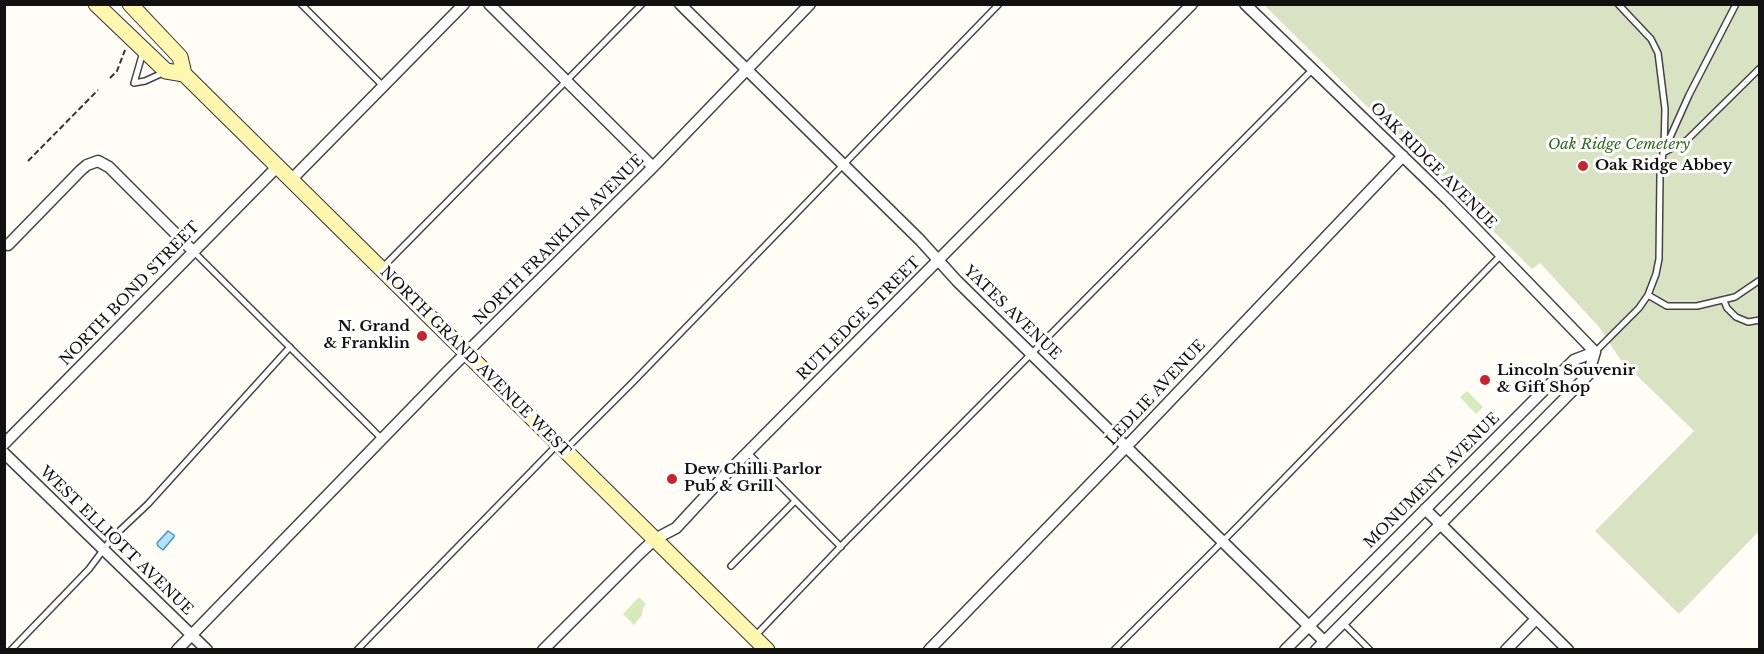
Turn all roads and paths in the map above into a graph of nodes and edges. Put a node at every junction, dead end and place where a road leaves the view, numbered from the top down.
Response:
1 (96, 4) edge
2 (130, 4) edge
3 (302, 4) edge
4 (464, 4) edge
5 (489, 4) edge
6 (642, 4) edge
7 (680, 4) edge
8 (810, 4) edge
9 (999, 4) edge
10 (1192, 4) edge
11 (1245, 4) edge
12 (1618, 4) edge
13 (1736, 4) edge
14 (125, 50) dead end
15 (144, 50) junction
16 (1760, 68) edge
17 (1312, 70) junction
18 (166, 71) junction
19 (746, 71) junction
20 (184, 74) junction
21 (110, 78) dead end
22 (566, 81) junction
23 (383, 86) junction
24 (98, 90) dead end
25 (1664, 153) junction
26 (1403, 156) junction
27 (28, 161) dead end
28 (844, 165) junction
29 (278, 166) junction
30 (653, 167) junction
31 (291, 180) junction
32 (6, 246) edge
33 (192, 251) junction
34 (1501, 255) junction
35 (938, 260) junction
36 (381, 269) junction
37 (1760, 280) edge
38 (1648, 295) junction
39 (1724, 301) junction
40 (1760, 320) edge
41 (290, 347) junction
42 (1595, 352) junction
43 (467, 354) junction
44 (1033, 354) junction
45 (383, 440) junction
46 (4, 444) edge
47 (561, 447) junction
48 (1126, 447) junction
49 (747, 452) junction
50 (4, 453) edge
51 (795, 501) junction
52 (1425, 509) junction
53 (1441, 524) junction
54 (655, 539) junction
55 (1222, 541) junction
56 (841, 547) junction
57 (103, 549) junction
58 (731, 566) dead end
59 (1536, 619) junction
60 (1343, 623) junction
61 (1308, 626) junction
62 (191, 634) junction
63 (754, 637) junction
64 (1320, 645) edge
65 (931, 649) edge
66 (10, 650) edge
67 (177, 650) edge
68 (207, 650) edge
69 (357, 650) edge
70 (543, 650) edge
71 (767, 650) edge
72 (1114, 650) edge
73 (1284, 650) edge
74 (1370, 650) edge
75 (1506, 650) edge
76 (1568, 650) edge

1 - 15 main road
2 - 20 main road, NORTH GRAND AVENUE WEST
3 - 23 lane
4 - 23 street
5 - 22 street
6 - 22 lane
7 - 19 street, YATES AVENUE
8 - 19 street, NORTH FRANKLIN AVENUE
9 - 28 lane
10 - 35 street, RUTLEDGE STREET
11 - 17 street, OAK RIDGE AVENUE
12 - 25 lane
13 - 25 lane
14 - 21 path
15 - 18 main road
15 - 18 lane
16 - 25 lane
17 - 26 street, OAK RIDGE AVENUE
17 - 44 lane
18 - 20 main road
19 - 28 street, YATES AVENUE
19 - 30 street, NORTH FRANKLIN AVENUE
20 - 29 main road, NORTH GRAND AVENUE WEST
22 - 30 street
22 - 36 lane
23 - 31 street
24 - 27 path
25 - 38 lane
26 - 34 street, OAK RIDGE AVENUE
26 - 48 street, LEDLIE AVENUE
28 - 35 street, YATES AVENUE
28 - 47 lane
29 - 31 main road, NORTH GRAND AVENUE WEST
29 - 33 street, NORTH BOND STREET
30 - 43 street, NORTH FRANKLIN AVENUE
31 - 36 main road, NORTH GRAND AVENUE WEST
32 - 33 street
33 - 41 lane
33 - 46 street, NORTH BOND STREET
34 - 42 street, OAK RIDGE AVENUE
34 - 55 lane
35 - 44 street, YATES AVENUE
35 - 49 street, RUTLEDGE STREET
36 - 43 main road, NORTH GRAND AVENUE WEST
37 - 39 lane
38 - 39 lane
38 - 42 lane
39 - 40 lane
41 - 45 lane
41 - 57 lane
42 - 52 street, MONUMENT AVENUE
42 - 53 street
43 - 45 street, NORTH FRANKLIN AVENUE
43 - 47 main road, NORTH GRAND AVENUE WEST
44 - 48 street, YATES AVENUE
44 - 56 lane
45 - 62 street, NORTH FRANKLIN AVENUE
47 - 54 main road, NORTH GRAND AVENUE WEST
47 - 69 lane
48 - 55 street, YATES AVENUE
48 - 65 street, LEDLIE AVENUE
49 - 51 lane
49 - 54 street, RUTLEDGE STREET
50 - 57 street, WEST ELLIOTT AVENUE
51 - 56 lane
51 - 58 lane
52 - 53 street
52 - 61 street, MONUMENT AVENUE
53 - 59 street
53 - 60 street
54 - 63 main road, NORTH GRAND AVENUE WEST
54 - 70 street, RUTLEDGE STREET
55 - 61 street, YATES AVENUE
55 - 72 lane
56 - 63 lane
57 - 62 street, WEST ELLIOTT AVENUE
57 - 66 lane
59 - 75 street
59 - 76 street
60 - 64 street
60 - 74 lane
61 - 64 street, YATES AVENUE
61 - 73 street, MONUMENT AVENUE
62 - 67 street, NORTH FRANKLIN AVENUE
62 - 68 street, WEST ELLIOTT AVENUE
63 - 71 main road, NORTH GRAND AVENUE WEST

